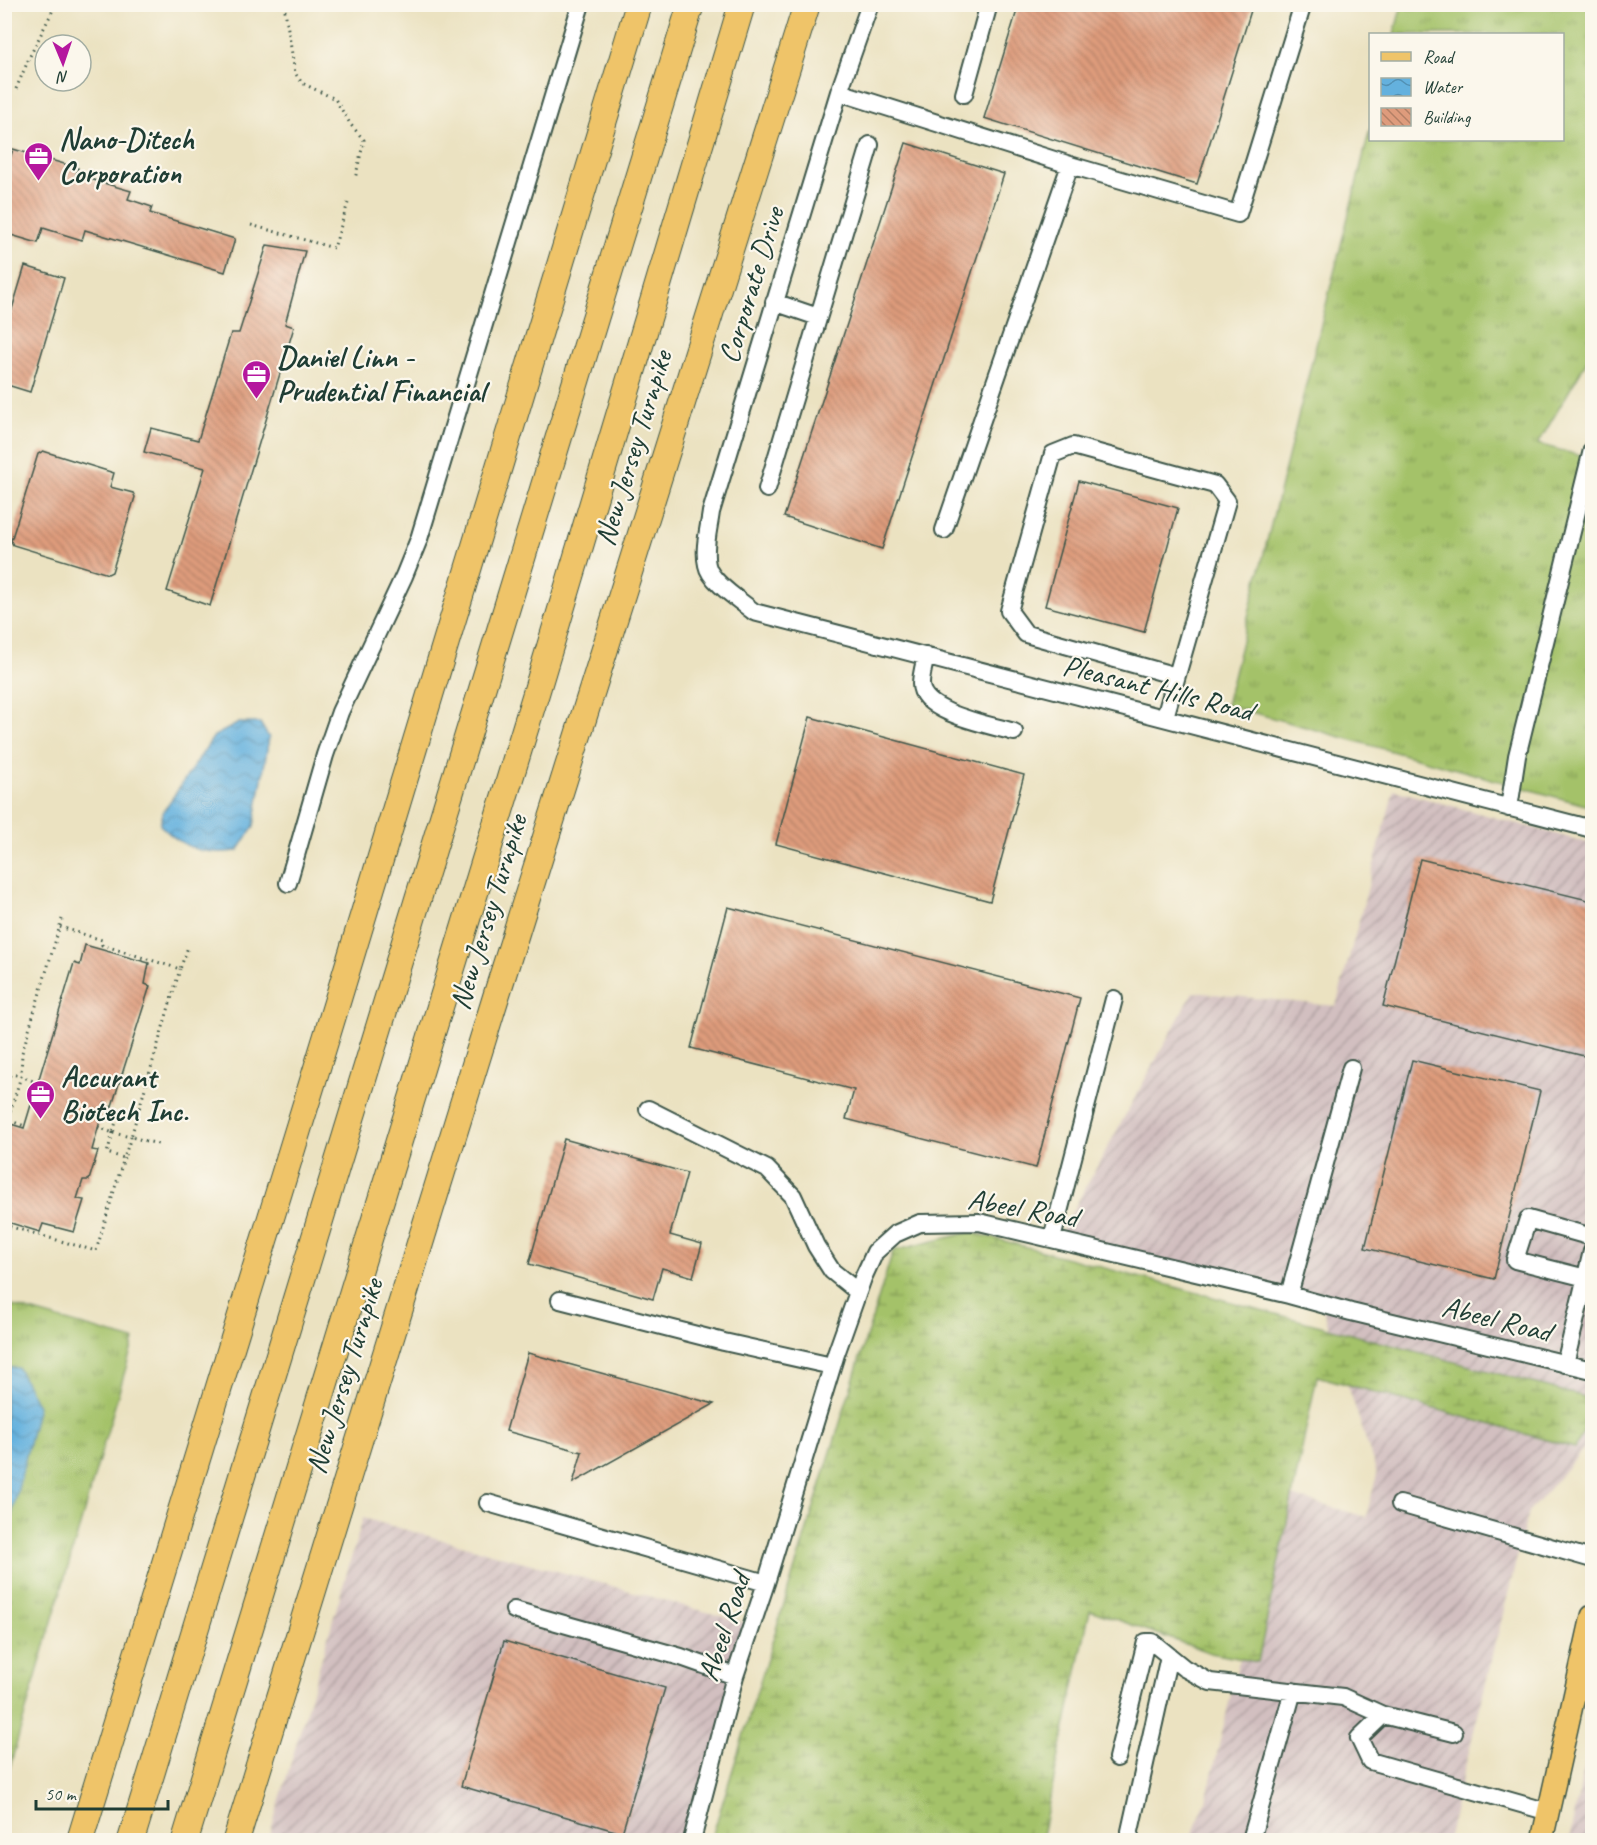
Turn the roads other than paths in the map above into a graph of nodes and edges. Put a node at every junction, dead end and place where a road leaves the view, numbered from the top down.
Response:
1 (581, 4) edge
2 (639, 4) edge
3 (691, 4) edge
4 (742, 4) edge
5 (807, 4) edge
6 (870, 4) edge
7 (989, 4) edge
8 (1303, 4) edge
9 (839, 92) junction
10 (964, 93) dead end
11 (870, 145) dead end
12 (1070, 165) junction
13 (774, 302) junction
14 (818, 317) junction
15 (1593, 450) edge
16 (767, 489) dead end
17 (944, 530) dead end
18 (717, 583) joint
19 (926, 656) junction
20 (1176, 676) junction
21 (1165, 717) junction
22 (1014, 732) dead end
23 (1509, 808) junction
24 (1593, 830) edge
25 (288, 883) dead end
26 (1114, 999) dead end
27 (1350, 1068) dead end
28 (648, 1109) dead end
29 (1593, 1237) edge
30 (1052, 1239) junction
31 (1593, 1251) edge
32 (1586, 1278) junction
33 (858, 1292) junction
34 (1289, 1295) junction
35 (560, 1300) dead end
36 (1565, 1364) junction
37 (832, 1366) junction
38 (1593, 1370) edge
39 (488, 1503) dead end
40 (1400, 1504) dead end
41 (1593, 1558) edge
42 (766, 1583) junction
43 (514, 1611) dead end
44 (1593, 1616) edge
45 (1169, 1656) junction
46 (1585, 1674) edge
47 (735, 1676) junction
48 (1293, 1691) junction
49 (1383, 1714) junction
50 (1454, 1733) dead end
51 (1117, 1758) dead end
52 (1549, 1812) junction
53 (80, 1840) edge
54 (131, 1840) edge
55 (185, 1840) edge
56 (236, 1840) edge
57 (692, 1840) edge
58 (1128, 1840) edge
59 (1251, 1840) edge
60 (1542, 1840) edge

1 - 25 street
2 - 53 highway
3 - 54 highway
4 - 55 highway, New Jersey Turnpike
5 - 56 highway, New Jersey Turnpike
6 - 9 street, Corporate Drive
7 - 10 street
8 - 12 street
9 - 12 street
9 - 13 street, Corporate Drive
11 - 14 street
12 - 17 street
13 - 14 street
13 - 18 street, Corporate Drive
14 - 16 street
15 - 23 street
18 - 19 street, Pleasant Hills Road
19 - 21 street, Pleasant Hills Road
19 - 22 street
20 - 20 street
20 - 21 street
21 - 23 street, Pleasant Hills Road
23 - 24 street, Pleasant Hills Road
26 - 30 street
27 - 34 street
28 - 33 street
29 - 32 street
30 - 33 street, Abeel Road
30 - 34 street, Abeel Road
31 - 32 street
32 - 36 street
33 - 37 street, Abeel Road
34 - 36 street, Abeel Road
35 - 37 street
36 - 38 street, Abeel Road
37 - 42 street, Abeel Road
39 - 42 street
40 - 41 street
42 - 47 street, Abeel Road
43 - 47 street
44 - 46 main road
45 - 48 street
45 - 51 street
45 - 58 street
46 - 52 main road
47 - 57 street, Abeel Road
48 - 49 street
48 - 59 street
49 - 50 street
49 - 52 street
52 - 60 main road

